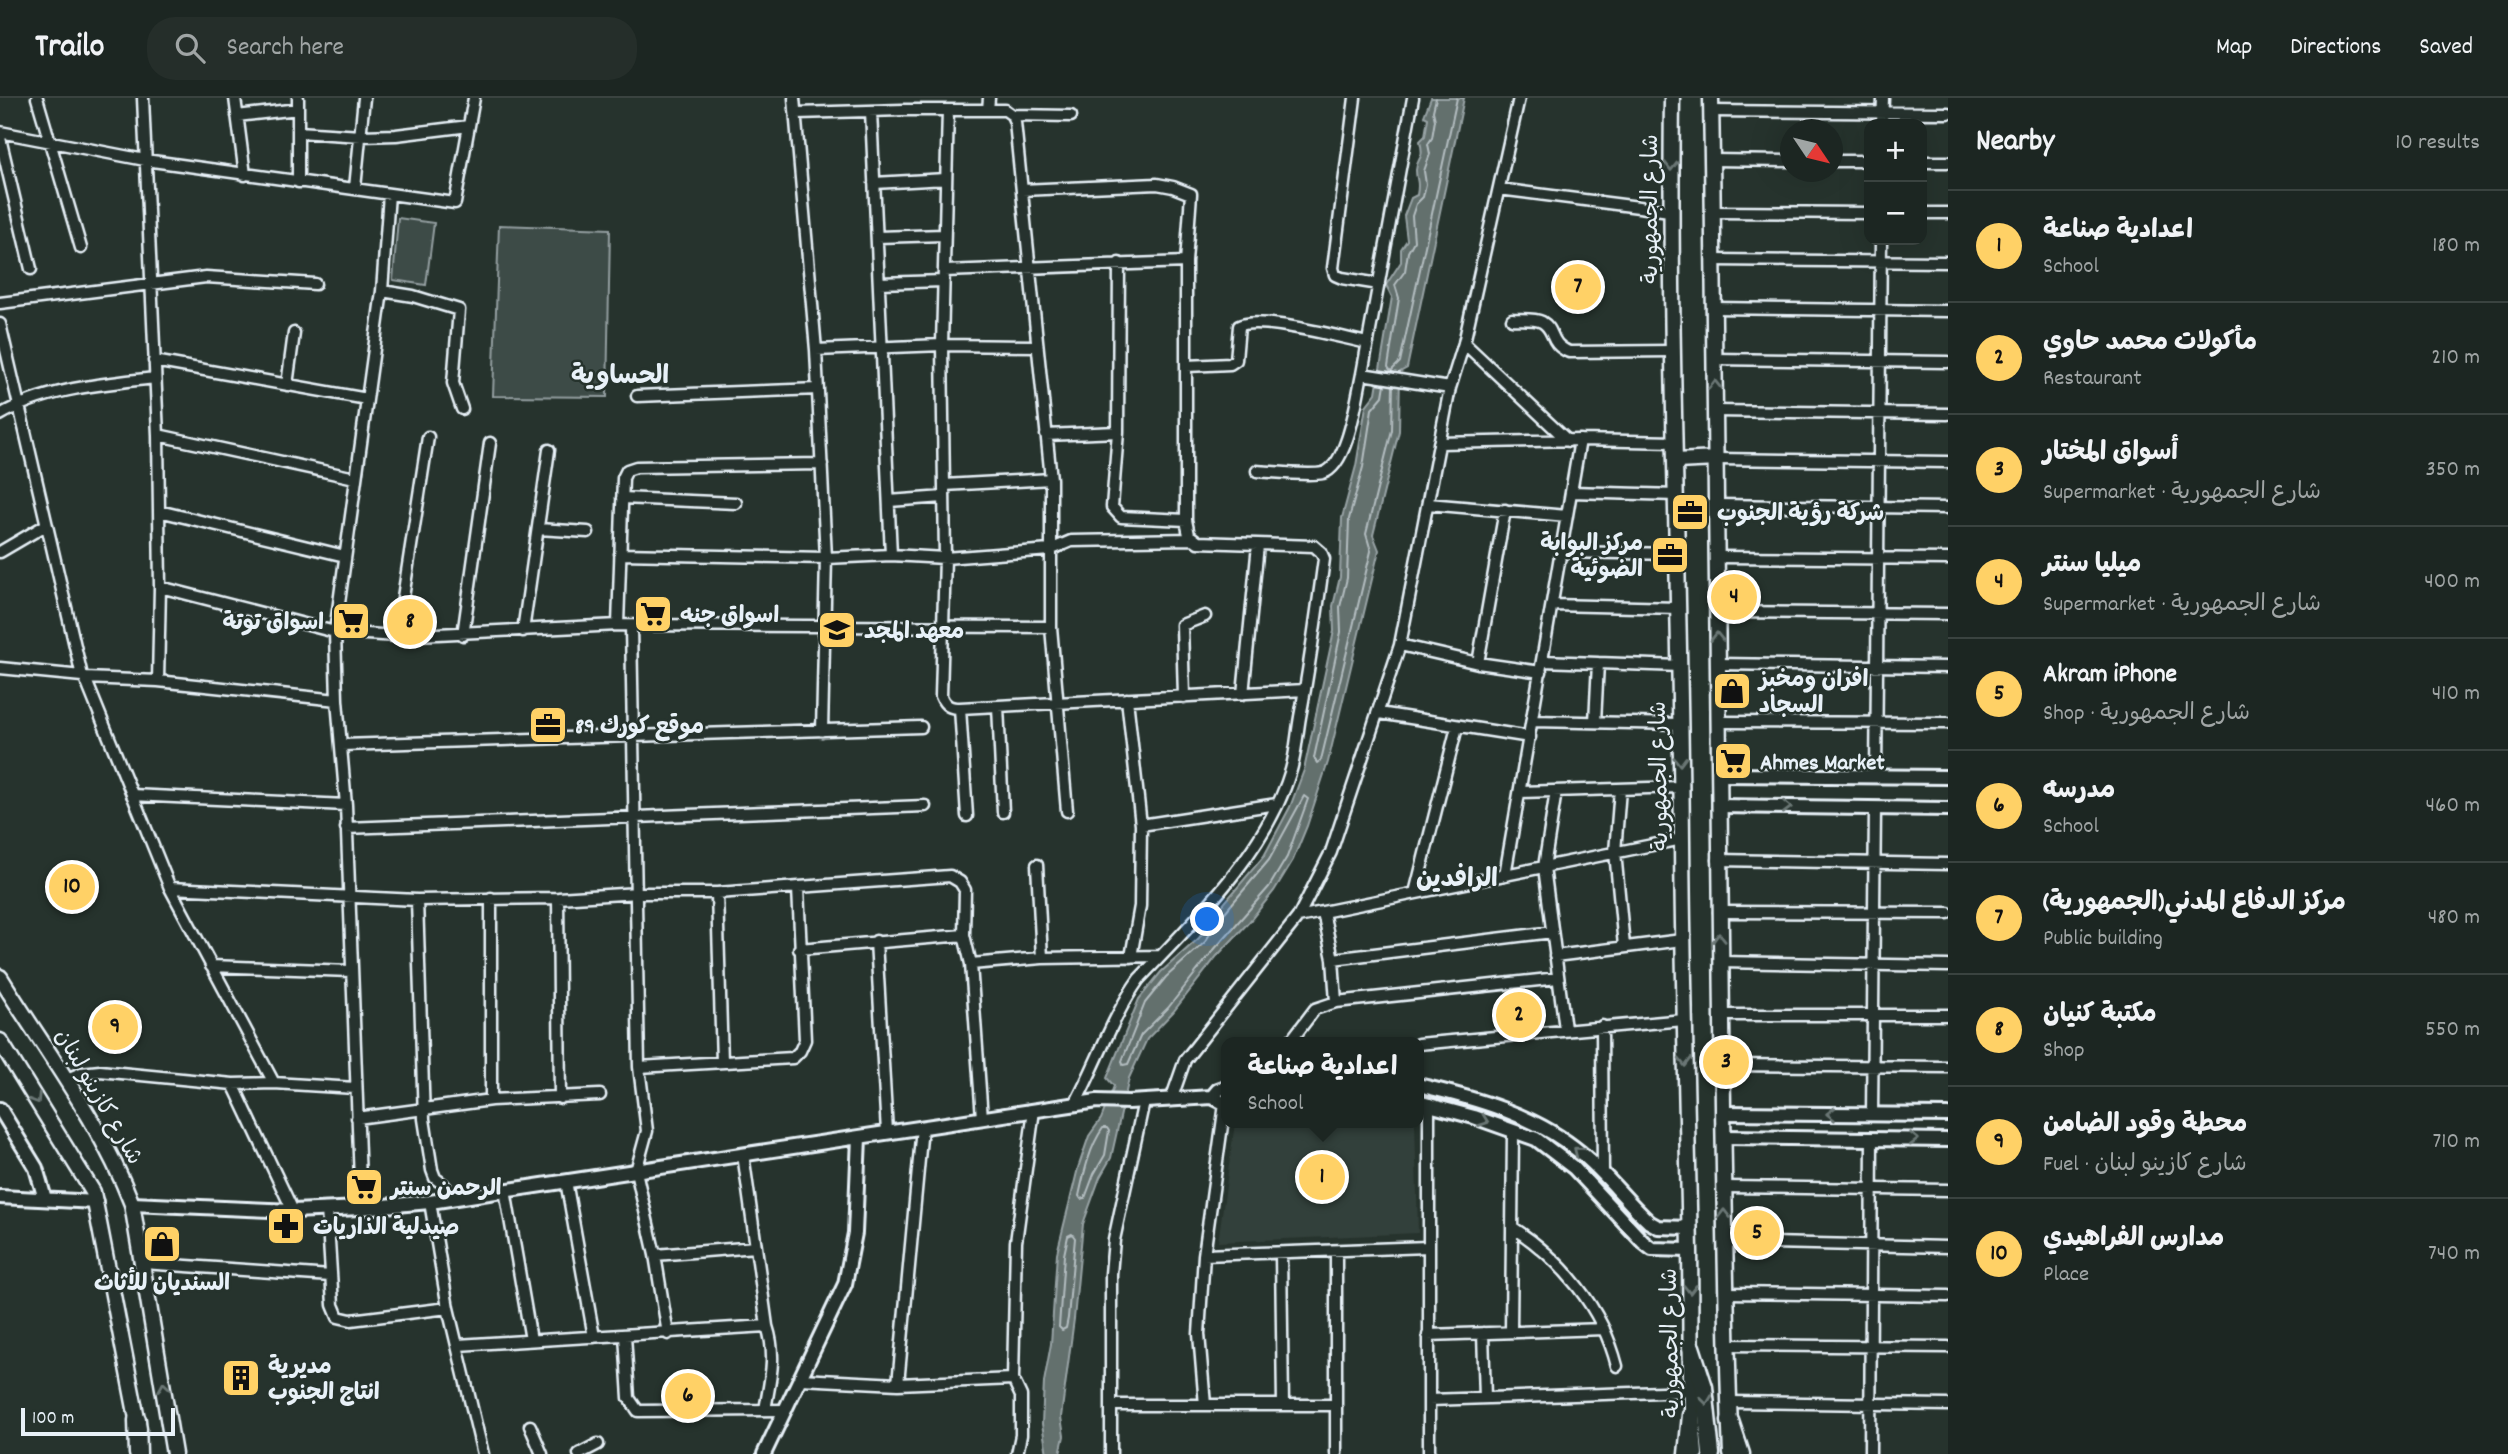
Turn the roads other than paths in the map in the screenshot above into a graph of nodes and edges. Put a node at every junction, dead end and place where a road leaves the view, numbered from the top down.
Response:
1 (37, 98) edge
2 (143, 98) edge
3 (235, 98) edge
4 (364, 98) edge
5 (474, 98) edge
6 (794, 98) edge
7 (989, 98) edge
8 (1355, 98) edge
9 (1413, 98) edge
10 (1519, 98) edge
11 (1672, 98) edge
12 (1883, 98) edge
13 (298, 104) edge
14 (1711, 104) edge
15 (871, 110) junction
16 (948, 110) junction
17 (988, 110) junction
18 (1883, 112) junction
19 (797, 113) junction
20 (1948, 113) edge
21 (1012, 115) junction
22 (237, 116) junction
23 (1071, 116) dead end
24 (1882, 119) edge
25 (469, 126) junction
26 (0, 132) edge
27 (298, 132) junction
28 (360, 136) junction
29 (0, 138) edge
30 (51, 141) junction
31 (145, 160) junction
32 (1711, 160) junction
33 (1780, 160) edge
34 (1843, 161) edge
35 (1864, 161) edge
36 (1927, 162) edge
37 (1948, 162) edge
38 (245, 175) junction
39 (946, 179) junction
40 (298, 182) junction
41 (874, 183) junction
42 (355, 188) junction
43 (1499, 189) junction
44 (1022, 190) junction
45 (389, 194) junction
46 (1671, 211) junction
47 (1712, 212) junction
48 (1864, 213) edge
49 (1927, 213) edge
50 (1948, 213) edge
51 (944, 235) junction
52 (877, 237) junction
53 (1881, 245) edge
54 (81, 248) dead end
55 (1713, 260) junction
56 (1119, 262) junction
57 (1186, 262) junction
58 (1881, 262) junction
59 (1948, 262) edge
60 (1029, 267) junction
61 (31, 269) dead end
62 (944, 276) junction
63 (315, 284) dead end
64 (879, 284) junction
65 (1378, 284) junction
66 (149, 285) junction
67 (382, 291) junction
68 (0, 303) edge
69 (1713, 308) junction
70 (1881, 310) junction
71 (1948, 312) edge
72 (1512, 319) dead end
73 (0, 324) edge
74 (294, 333) dead end
75 (1368, 343) junction
76 (1464, 344) junction
77 (942, 345) junction
78 (883, 346) junction
79 (1037, 346) junction
80 (816, 350) junction
81 (1672, 351) junction
82 (1714, 359) junction
83 (154, 361) junction
84 (1880, 361) junction
85 (1948, 362) edge
86 (1187, 366) junction
87 (1362, 374) junction
88 (155, 378) junction
89 (287, 385) junction
90 (1450, 388) junction
91 (818, 389) junction
92 (638, 396) dead end
93 (367, 399) junction
94 (18, 404) junction
95 (462, 409) dead end
96 (1715, 411) junction
97 (1879, 414) junction
98 (1948, 414) edge
99 (0, 415) edge
100 (1118, 432) junction
101 (158, 435) junction
102 (1046, 435) junction
103 (428, 438) dead end
104 (1580, 440) junction
105 (1568, 441) junction
106 (1676, 442) junction
107 (489, 443) dead end
108 (1438, 443) junction
109 (549, 450) dead end
110 (1717, 459) junction
111 (1676, 461) junction
112 (1879, 461) junction
113 (1948, 462) edge
114 (821, 464) junction
115 (1256, 471) dead end
116 (355, 478) junction
117 (1051, 479) junction
118 (944, 485) junction
119 (1571, 492) junction
120 (1677, 495) junction
121 (944, 497) junction
122 (622, 498) junction
123 (889, 501) junction
124 (736, 503) dead end
125 (1428, 504) junction
126 (1717, 505) junction
127 (1878, 507) junction
128 (1948, 508) edge
129 (1505, 510) junction
130 (159, 511) junction
131 (1567, 516) junction
132 (1186, 520) junction
133 (46, 525) junction
134 (538, 529) junction
135 (588, 532) dead end
136 (1193, 539) junction
137 (1258, 545) junction
138 (1050, 550) junction
139 (0, 552) edge
140 (1561, 552) junction
141 (620, 554) junction
142 (1678, 554) junction
143 (891, 555) junction
144 (345, 556) junction
145 (1716, 557) junction
146 (826, 558) junction
147 (945, 558) junction
148 (1878, 559) junction
149 (1948, 559) edge
150 (160, 587) junction
151 (1552, 605) junction
152 (1679, 608) junction
153 (1717, 612) junction
154 (1877, 614) junction
155 (1948, 614) edge
156 (1205, 616) dead end
157 (618, 625) junction
158 (823, 625) junction
159 (631, 626) junction
160 (944, 627) junction
161 (1051, 627) junction
162 (523, 631) junction
163 (335, 632) junction
164 (463, 635) junction
165 (397, 636) junction
166 (1400, 645) junction
167 (1478, 663) junction
168 (1598, 663) junction
169 (1718, 664) junction
170 (1542, 666) junction
171 (1680, 666) junction
172 (1877, 666) junction
173 (1948, 667) edge
174 (0, 668) edge
175 (83, 677) junction
176 (158, 681) junction
177 (1305, 690) junction
178 (1243, 694) junction
179 (1184, 697) junction
180 (1127, 699) junction
181 (337, 700) junction
182 (1057, 702) junction
183 (998, 706) junction
184 (960, 708) junction
185 (1378, 713) junction
186 (1533, 721) junction
187 (1595, 722) junction
188 (1718, 722) junction
189 (1876, 723) junction
190 (1948, 723) edge
191 (1680, 724) junction
192 (921, 727) dead end
193 (1457, 727) junction
194 (822, 731) junction
195 (635, 737) junction
196 (1530, 737) junction
197 (342, 745) junction
198 (1719, 775) junction
199 (1876, 777) junction
200 (1948, 777) edge
201 (1681, 787) junction
202 (1620, 789) junction
203 (1556, 791) junction
204 (1521, 792) junction
205 (132, 795) junction
206 (1277, 804) junction
207 (346, 805) junction
208 (925, 806) dead end
209 (1719, 806) junction
210 (1875, 808) junction
211 (1948, 809) edge
212 (1067, 811) dead end
213 (1003, 812) dead end
214 (967, 816) dead end
215 (636, 817) junction
216 (1141, 825) junction
217 (346, 828) junction
218 (1682, 839) junction
219 (1615, 852) junction
220 (1718, 860) junction
221 (1875, 863) junction
222 (1948, 864) edge
223 (1037, 865) dead end
224 (1544, 867) junction
225 (1506, 875) junction
226 (170, 888) junction
227 (798, 888) junction
228 (638, 893) junction
229 (717, 893) junction
230 (1415, 893) junction
231 (348, 898) junction
232 (491, 898) junction
233 (558, 898) junction
234 (417, 900) junction
235 (1323, 912) junction
236 (1719, 912) junction
237 (1874, 912) junction
238 (1948, 913) edge
239 (1298, 917) junction
240 (1552, 932) junction
241 (964, 935) junction
242 (1682, 940) junction
243 (876, 941) junction
244 (1624, 946) junction
245 (799, 949) junction
246 (1161, 956) junction
247 (1555, 956) junction
248 (1131, 957) junction
249 (1042, 958) junction
250 (1333, 958) junction
251 (1720, 962) junction
252 (971, 964) junction
253 (1874, 965) junction
254 (211, 966) junction
255 (1948, 967) edge
256 (351, 971) junction
257 (0, 977) edge
258 (1558, 978) junction
259 (1336, 1002) junction
260 (1873, 1014) junction
261 (1721, 1015) junction
262 (1948, 1015) edge
263 (1684, 1020) junction
264 (1602, 1026) junction
265 (1565, 1029) junction
266 (1294, 1037) edge
267 (0, 1041) edge
268 (1424, 1043) edge
269 (722, 1062) junction
270 (1722, 1065) junction
271 (1873, 1066) junction
272 (639, 1067) junction
273 (1948, 1067) edge
274 (67, 1079) junction
275 (274, 1083) junction
276 (233, 1084) junction
277 (1424, 1086) edge
278 (355, 1088) junction
279 (600, 1095) dead end
280 (560, 1098) junction
281 (1219, 1098) edge
282 (491, 1100) junction
283 (1171, 1100) junction
284 (1144, 1101) junction
285 (1424, 1103) edge
286 (1075, 1104) junction
287 (0, 1109) edge
288 (424, 1109) junction
289 (1034, 1110) junction
290 (1723, 1113) junction
291 (1872, 1115) junction
292 (1948, 1115) edge
293 (357, 1118) junction
294 (982, 1118) junction
295 (922, 1127) junction
296 (1222, 1128) edge
297 (1424, 1128) edge
298 (887, 1132) junction
299 (1513, 1132) junction
300 (859, 1137) junction
301 (1723, 1137) junction
302 (1872, 1139) junction
303 (1948, 1140) edge
304 (743, 1154) junction
305 (636, 1171) junction
306 (1603, 1174) junction
307 (566, 1181) junction
308 (1724, 1187) junction
309 (1871, 1189) junction
310 (505, 1190) junction
311 (1948, 1190) edge
312 (0, 1197) edge
313 (454, 1198) junction
314 (45, 1199) junction
315 (1629, 1200) junction
316 (96, 1202) junction
317 (430, 1202) junction
318 (132, 1204) junction
319 (360, 1208) junction
320 (327, 1209) junction
321 (293, 1211) junction
322 (1616, 1214) junction
323 (1512, 1227) junction
324 (1689, 1228) junction
325 (1724, 1242) junction
326 (1871, 1245) junction
327 (756, 1247) junction
328 (1428, 1247) junction
329 (1948, 1247) edge
330 (1690, 1250) junction
331 (1336, 1251) junction
332 (1281, 1253) junction
333 (655, 1255) junction
334 (1204, 1255) junction
335 (144, 1263) junction
336 (331, 1276) junction
337 (1726, 1293) junction
338 (1870, 1295) junction
339 (1948, 1296) edge
340 (448, 1308) junction
341 (767, 1326) junction
342 (1604, 1329) junction
343 (1511, 1332) junction
344 (1483, 1333) junction
345 (668, 1334) junction
346 (625, 1335) junction
347 (1428, 1335) junction
348 (594, 1337) junction
349 (531, 1340) junction
350 (458, 1345) junction
351 (1727, 1345) junction
352 (1870, 1346) junction
353 (1690, 1347) junction
354 (1948, 1347) edge
355 (1617, 1366) dead end
356 (801, 1379) junction
357 (1013, 1379) junction
358 (898, 1384) junction
359 (1690, 1391) junction
360 (1485, 1398) junction
361 (1429, 1400) junction
362 (1729, 1402) junction
363 (1869, 1404) junction
364 (1111, 1405) junction
365 (1205, 1405) junction
366 (1283, 1405) junction
367 (1336, 1405) junction
368 (1948, 1405) edge
369 (765, 1410) junction
370 (786, 1410) junction
371 (1691, 1415) junction
372 (137, 1420) junction
373 (1730, 1421) junction
374 (530, 1426) dead end
375 (597, 1444) dead end
376 (138, 1454) edge
377 (145, 1454) edge
378 (174, 1454) edge
379 (483, 1454) edge
380 (542, 1454) edge
381 (579, 1454) edge
382 (764, 1454) edge
383 (1017, 1454) edge
384 (1111, 1454) edge
385 (1336, 1454) edge
386 (1429, 1454) edge
387 (1687, 1454) edge
388 (1695, 1454) edge
389 (1711, 1454) edge
390 (1731, 1454) edge
391 (1741, 1454) edge
392 (1870, 1454) edge

1 - 30 street
2 - 31 street
3 - 22 street
4 - 28 street
5 - 25 street
6 - 19 street
7 - 17 street
8 - 65 street
9 - 65 street
10 - 43 street
11 -> 46 main road, شارع الجمهورية
12 - 18 street
13 - 22 street
13 - 27 street
14 - 18 street
14 - 32 main road
15 - 16 street
15 - 19 street
15 - 41 street
16 - 17 street
16 - 39 street
17 - 21 street
18 - 20 street
18 - 24 street
19 - 80 street
21 - 23 street
21 - 44 street
22 - 38 street
25 - 28 street
25 - 45 street
26 - 30 street
27 - 28 street
27 - 40 street
28 - 42 street
29 - 61 street
30 - 31 street
30 - 54 street
31 - 38 street
31 - 66 street
32 - 33 street
32 - 47 main road
34 - 35 street
36 - 37 street
38 - 40 street
39 - 41 street
39 - 51 street
40 - 42 street
41 - 52 street
42 - 45 street
43 - 46 street
43 - 76 street
44 - 57 street
44 - 60 street
45 - 67 street
46 - 81 main road, شارع الجمهورية
47 - 48 street
47 - 55 main road
49 - 50 street
51 - 52 street
51 - 62 street
52 - 64 street
53 - 58 street
55 - 58 street
55 - 69 main road
56 - 57 street
56 - 60 street
56 - 100 street
57 - 86 street
58 - 59 street
58 - 70 street
60 - 62 street
60 - 79 street
62 - 64 street
62 - 77 street
63 - 66 street
64 - 78 street
65 - 75 street
66 - 68 street
66 - 83 street
67 - 93 street
67 - 95 street
69 - 70 street
69 - 82 main road
70 - 71 street
70 - 84 street
72 - 81 street
73 - 94 street
74 - 89 street
75 - 86 street
75 - 87 street
76 - 90 street
76 - 105 street
77 - 78 street
77 - 79 street
77 - 118 street
78 - 80 street
78 - 123 street
79 - 102 street
80 - 91 street
81 - 106 main road, شارع الجمهورية
82 - 84 street
96 -> 82 main road
83 - 88 street
83 - 89 street
84 - 85 street
84 - 97 street
86 - 132 street
87 - 90 street
87 - 115 street
88 - 94 street
88 - 101 street
89 - 93 street
90 - 108 street
91 - 92 street
91 - 114 street
93 - 116 street
94 - 99 street
94 - 133 street
96 - 97 street
96 - 110 main road
97 - 98 street
97 - 112 street
100 - 102 street
100 - 132 street
101 - 116 street
101 - 130 street
102 - 117 street
103 - 165 street
104 - 105 street
104 - 106 street
104 - 119 street
105 - 108 street
106 - 111 main road, شارع الجمهورية
107 - 164 street
108 - 125 street
109 - 134 street
110 - 111 main road
110 - 112 street
110 - 126 main road
111 - 120 main road, شارع الجمهورية
112 - 113 street
112 - 127 street
114 - 122 street
114 - 146 street
116 - 144 street
117 - 118 street
117 - 138 street
118 - 121 street
119 - 120 street
119 - 131 street
120 - 142 main road, شارع الجمهورية
121 - 123 street
121 - 147 street
122 - 124 street
122 - 141 street
123 - 143 street
125 - 129 street
125 - 166 street
126 - 127 street
126 - 145 main road
127 - 128 street
127 - 148 street
129 - 131 street
129 - 167 street
130 - 144 street
130 - 150 street
131 - 140 street
132 - 136 street
133 - 139 street
133 - 175 street
134 - 135 street
134 - 162 street
136 - 137 street
136 - 138 street
137 - 177 street
137 - 178 street
138 - 147 street
138 - 161 street
140 - 142 street
140 - 151 street
141 - 146 street
141 - 157 street
142 - 152 main road, شارع الجمهورية
143 - 146 street
143 - 147 street
144 - 163 street
145 - 148 street
145 - 153 main road
146 - 158 street
147 - 160 street
148 - 149 street
148 - 154 street
150 - 163 street
150 - 176 street
151 - 152 street
151 - 170 street
152 - 171 main road, شارع الجمهورية
153 - 154 street
169 -> 153 main road
154 - 155 street
154 - 172 street
156 - 179 street
157 - 159 street
157 - 162 street
158 - 159 street
158 - 160 street
158 - 194 street
159 - 195 street
160 - 161 street
160 - 184 street
161 - 182 street
162 - 164 street
163 - 165 street
163 - 181 street
164 - 165 street
166 - 167 street
166 - 185 street
167 - 170 street
168 - 170 street
168 - 171 street
168 - 187 street
169 - 172 street
169 - 188 main road
170 - 186 street
171 - 191 main road, شارع الجمهورية
172 - 173 street
172 - 189 street
174 - 175 street
175 - 176 street
175 - 205 street
176 - 181 street
177 - 178 street
177 - 206 street
178 - 179 street
179 - 180 street
180 - 182 street
180 - 216 street
181 - 197 street
182 - 183 street
182 - 212 street
183 - 184 street
183 - 213 street
184 - 214 street
185 - 193 street
185 - 239 street
186 - 187 street
186 - 196 street
187 - 191 street
188 - 189 street
188 - 198 main road
189 - 190 street
189 - 199 street
191 -> 201 main road, شارع الجمهورية
192 - 194 street
193 - 196 street
193 - 230 street
194 - 195 street
195 - 197 street
195 - 215 street
196 - 204 street
197 - 207 street
198 - 199 street
198 - 209 main road
199 - 200 street
201 - 202 street
201 - 218 main road, شارع الجمهورية
202 - 203 street
202 - 219 street
203 - 204 street
203 - 224 street
204 - 225 street
205 - 207 street
205 - 226 street
206 - 216 street
206 - 246 street
207 - 217 street
208 - 215 street
209 -> 210 street
209 - 220 main road
210 - 211 street
210 - 221 street
215 - 217 street
215 - 228 street
216 - 248 street
217 - 231 street
218 - 219 street
218 - 242 main road, شارع الجمهورية
219 - 224 street
219 - 244 street
220 - 221 street
220 - 236 main road
221 - 222 street
221 - 237 street
223 - 249 street
224 - 225 street
224 - 240 street
225 - 230 street
226 - 231 street
226 - 254 street
227 - 229 street
227 - 241 street
227 - 245 street
228 - 229 street
228 - 233 street
228 - 272 street
229 - 269 street
230 - 235 street
231 - 234 street
231 - 256 street
232 - 233 street
232 - 234 street
232 - 282 street
233 - 280 street
234 - 288 street
235 - 239 street
235 - 250 street
236 - 237 street
251 -> 236 main road
237 - 238 street
237 - 253 street
239 - 283 street
240 - 247 street
240 - 250 street
241 - 243 street
241 - 252 street
242 - 244 street
242 - 263 main road, شارع الجمهورية
243 - 245 street
243 - 298 street
244 - 247 street
245 - 269 street
246 - 248 street
246 - 286 street
247 - 258 street
248 - 249 street
249 - 252 street
250 - 259 street
251 - 253 street
251 - 261 main road
252 - 294 street
253 - 255 street
253 - 260 street
254 - 256 street
254 - 275 street
256 - 278 street
257 - 274 main road, شارع كازينو لبنان
258 - 259 street
258 - 265 street
259 - 266 street
260 - 261 street
260 - 262 street
260 - 271 street
261 - 270 main road
263 - 264 street
263 -> 324 main road, شارع الجمهورية
264 - 265 street
264 - 306 street
265 - 268 street
267 -> 316 main road
269 - 272 street
270 - 271 street
270 - 290 main road
271 - 273 street
271 - 291 street
272 - 305 street
274 - 276 street
274 - 318 main road, شارع كازينو لبنان
275 - 276 street
275 - 278 street
276 - 321 street
306 -> 277 street
278 - 293 street
279 - 280 street
280 - 282 street
281 - 283 street
282 - 288 street
283 - 284 street
284 - 286 street
284 - 364 street
285 -> 299 street
286 - 289 street
287 - 314 street
288 - 293 street
288 - 313 street
289 - 294 street
289 - 357 street
291 -> 290 street
290 - 301 main road
291 - 292 street
293 - 319 street
294 - 295 street
295 - 298 street
295 - 358 street
296 - 334 street
297 - 328 street
298 - 300 street
299 - 322 street
299 - 323 street
300 - 304 street
300 - 356 street
301 - 302 street
301 - 308 main road
302 -> 303 street
302 - 309 street
304 - 305 street
304 - 327 street
305 - 307 street
305 - 333 street
306 - 315 street
307 - 310 street
307 - 348 street
308 - 309 street
325 -> 308 main road
309 - 311 street
309 - 326 street
310 - 313 street
310 - 349 street
312 - 314 street
313 - 317 street
314 - 316 street
315 - 322 street
315 - 324 street
316 - 372 main road
317 - 319 street
317 - 340 street
318 - 321 street
318 - 335 main road, شارع كازينو لبنان
319 - 320 street
320 - 321 street
320 - 336 street
322 - 330 street
323 - 342 street
323 - 343 street
324 - 330 main road, شارع الجمهورية
325 - 326 street
325 - 337 main road
326 - 329 street
326 - 338 street
327 - 333 street
327 - 341 street
328 - 331 street
328 - 347 street
330 -> 353 main road, شارع الجمهورية
331 - 332 street
331 - 367 street
332 - 334 street
332 - 366 street
333 - 345 street
334 - 365 street
335 - 336 street
378 -> 335 main road, شارع كازينو لبنان
336 - 340 street
337 - 338 street
337 - 351 main road
338 - 339 street
338 - 352 street
340 - 350 street
341 - 345 street
341 - 369 street
342 - 343 street
342 - 355 street
343 - 344 street
344 - 347 street
344 - 360 street
345 - 346 street
346 - 348 street
346 - 369 street
347 - 361 street
348 - 349 street
349 - 350 street
350 - 379 street
351 - 352 street
351 - 362 main road
352 - 354 street
352 - 363 street
353 - 359 main road, شارع الجمهورية
353 -> 389 main road
356 - 358 street
356 - 370 street
357 - 358 street
357 - 383 street
359 - 360 street
359 - 371 main road, شارع الجمهورية
360 - 361 street
361 - 386 street
362 - 363 street
362 - 373 main road
363 - 368 street
363 - 392 street
364 - 365 street
364 - 384 street
365 - 366 street
366 - 367 street
367 - 385 street
369 - 370 street
370 - 382 street
371 - 387 main road
371 - 388 main road, شارع الجمهورية
372 - 376 main road
372 - 377 main road
373 - 390 main road
373 - 391 main road
374 - 380 street
375 - 381 street

